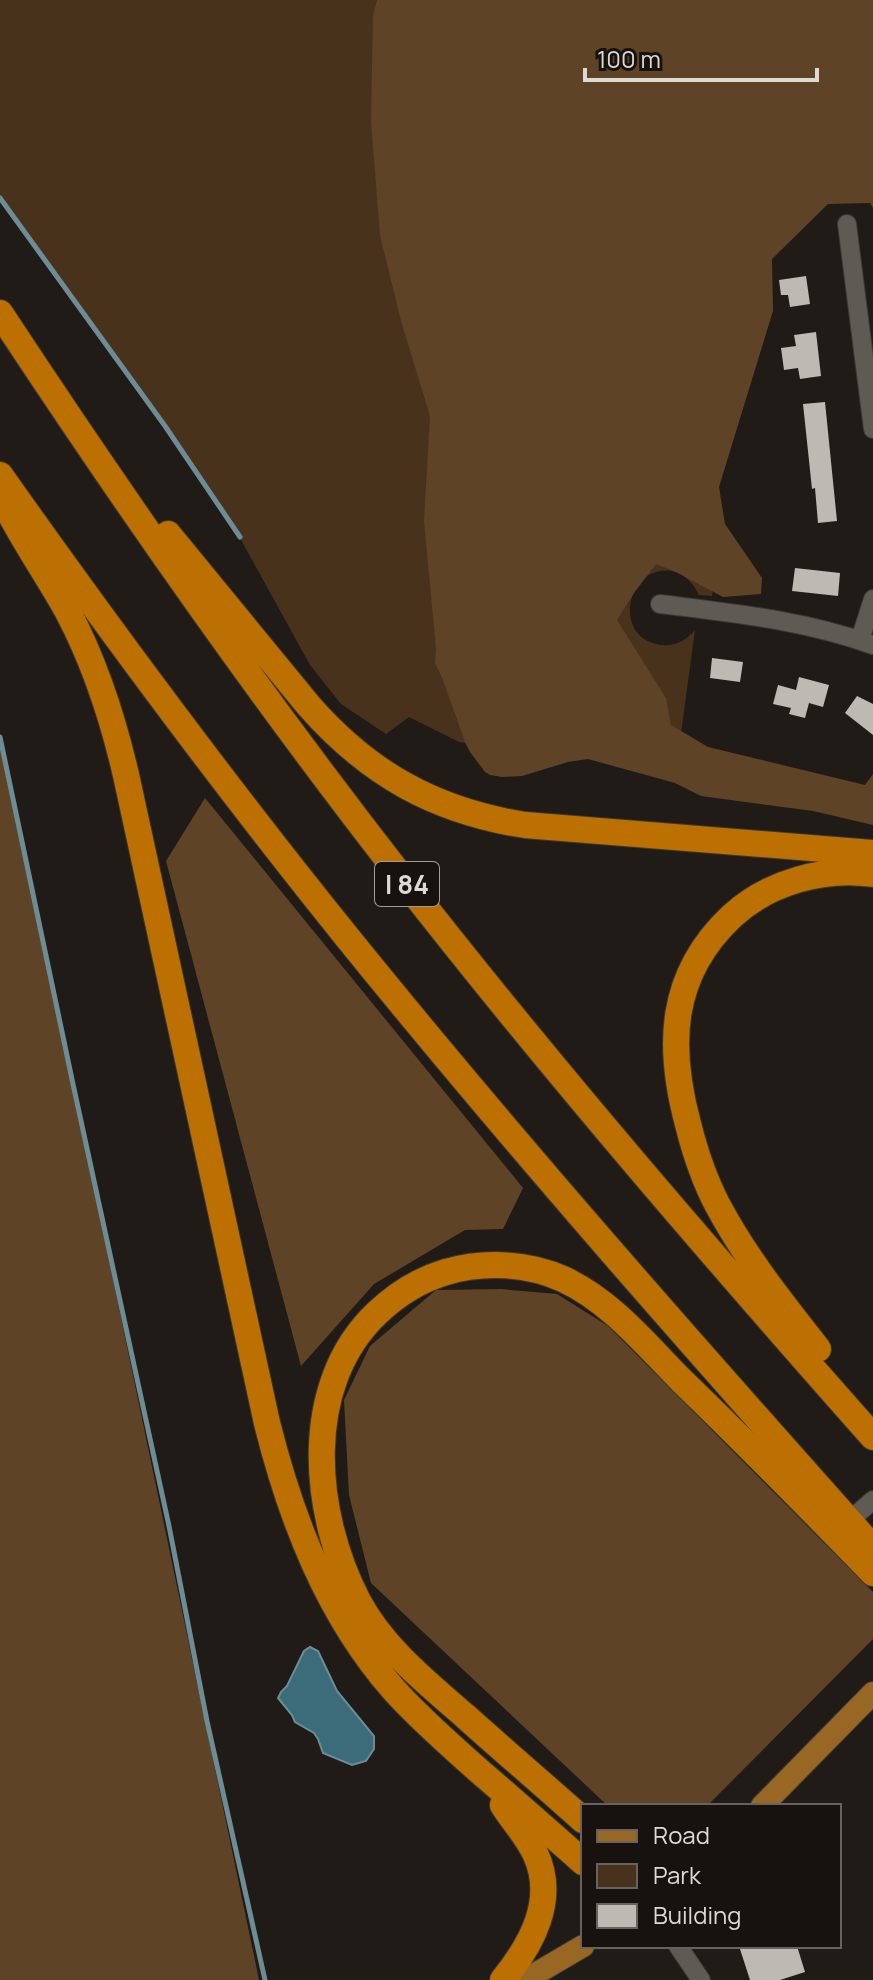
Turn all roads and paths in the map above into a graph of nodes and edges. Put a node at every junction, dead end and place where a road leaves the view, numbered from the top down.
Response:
1 (847, 224) dead end
2 (0, 313) edge
3 (873, 429) edge
4 (97, 459) junction
5 (0, 475) edge
6 (0, 494) edge
7 (873, 599) edge
8 (660, 604) dead end
9 (866, 642) edge
10 (873, 853) edge
11 (873, 874) edge
12 (866, 1429) edge
13 (873, 1500) edge
14 (849, 1521) junction
15 (873, 1548) edge
16 (873, 1573) edge
17 (873, 1693) edge
18 (490, 1781) junction
19 (764, 1804) edge
20 (581, 1818) edge
21 (581, 1860) edge
22 (581, 1947) edge
23 (679, 1948) edge
24 (503, 1980) edge
25 (525, 1980) edge
26 (701, 1980) edge

1 - 3 street
2 - 4 highway, I 84
4 - 10 highway
4 - 12 highway, I 84
5 - 14 highway, I 84
6 - 18 highway
7 - 9 street
8 - 9 street
11 - 12 highway
13 - 14 street
14 - 15 highway, I 84
16 - 20 highway
17 - 19 main road
18 - 21 highway
18 - 24 highway
22 - 25 main road
23 - 26 street

